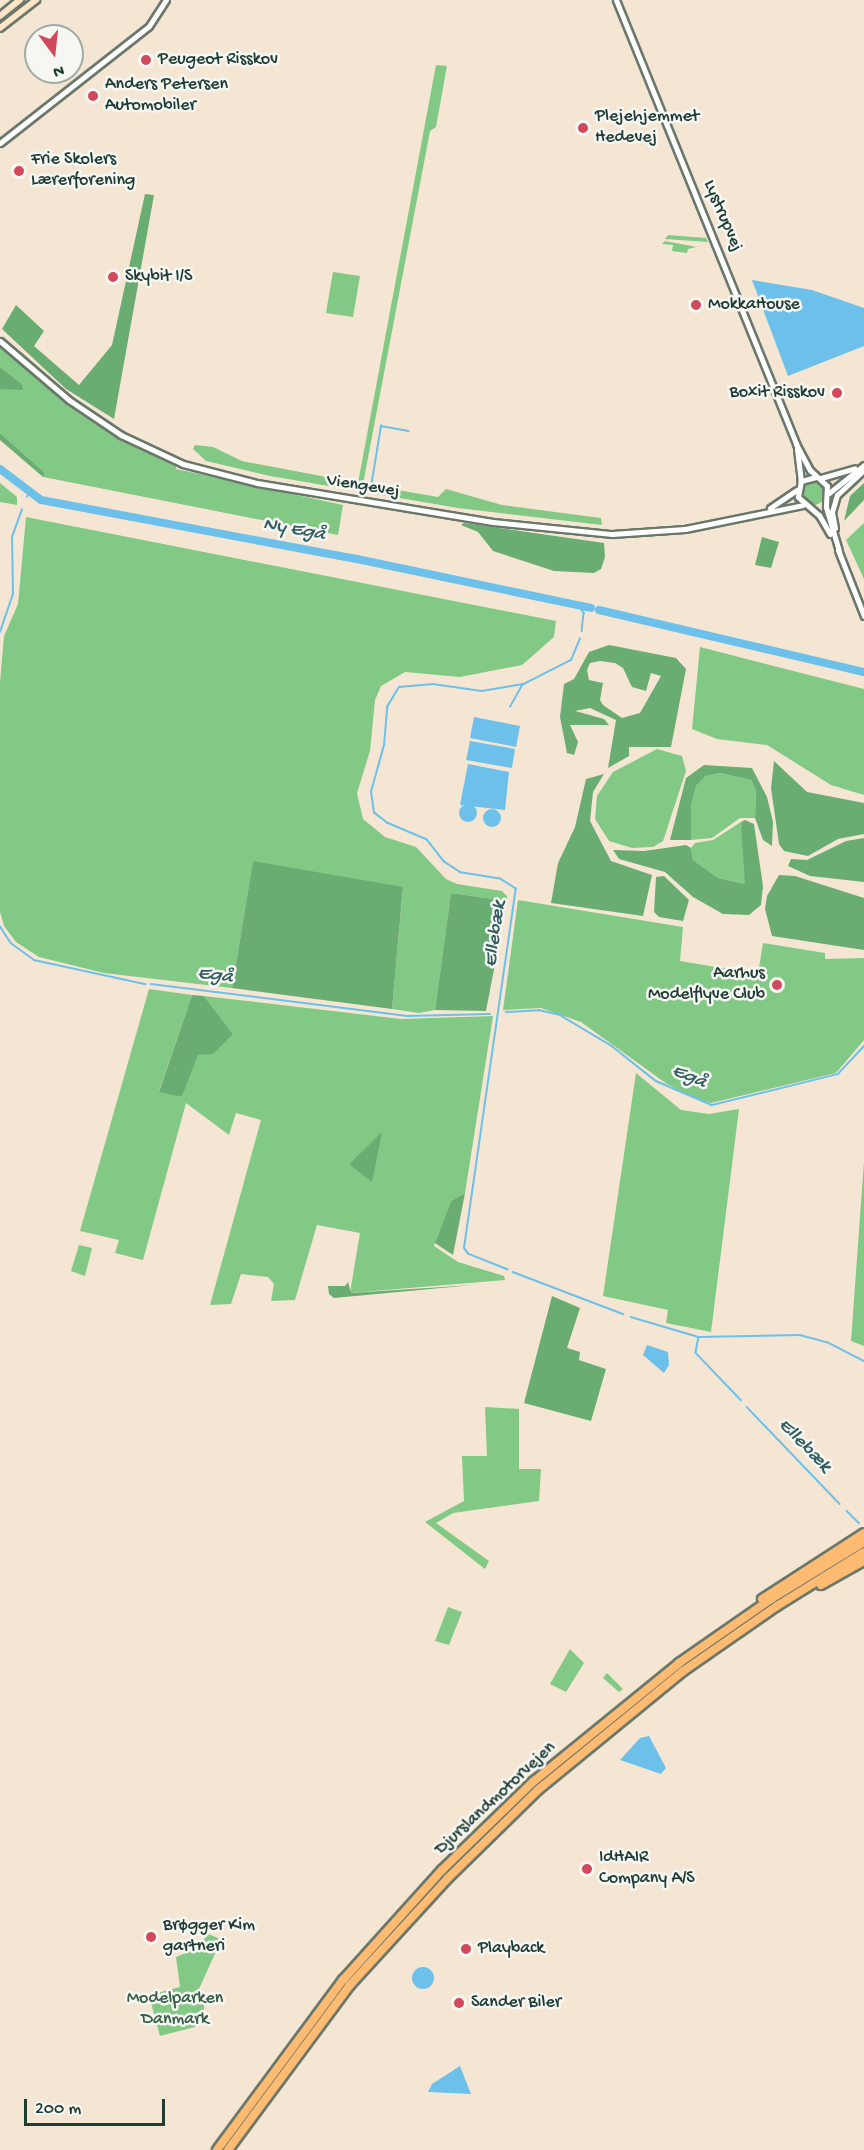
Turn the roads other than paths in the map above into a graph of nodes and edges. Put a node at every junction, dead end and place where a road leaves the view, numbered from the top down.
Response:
1 (20, 0) edge
2 (36, 0) edge
3 (166, 0) edge
4 (616, 0) edge
5 (0, 16) edge
6 (0, 28) edge
7 (0, 143) edge
8 (0, 341) edge
9 (796, 444) junction
10 (864, 466) edge
11 (818, 477) junction
12 (800, 483) junction
13 (797, 489) junction
14 (827, 497) junction
15 (806, 506) junction
16 (760, 512) junction
17 (837, 544) junction
18 (839, 551) junction
19 (864, 616) edge
20 (864, 1533) edge
21 (864, 1542) edge
22 (864, 1552) edge
23 (864, 1561) edge
24 (721, 1644) junction
25 (636, 1695) junction
26 (217, 2150) edge
27 (228, 2150) edge

1 - 5 main road
2 - 6 main road
3 - 7 street
4 - 9 street, Lystrupvej
8 - 16 street, Viengevej
9 - 11 street, Lystrupvej
9 - 12 street, Lystrupvej
10 - 11 street
10 - 14 street
10 - 17 street
11 - 12 street
11 - 14 street
12 - 13 street
13 - 15 street
13 - 16 street, Viengevej
14 - 15 street
14 - 17 street
15 - 16 street, Viengevej
15 - 18 street
17 - 18 street
18 - 19 street
20 - 25 highway
21 - 25 highway, Djurslandmotorvejen
22 - 24 highway, Djurslandmotorvejen
23 - 24 highway
24 - 27 highway, Djurslandmotorvejen
25 - 26 highway, Djurslandmotorvejen

